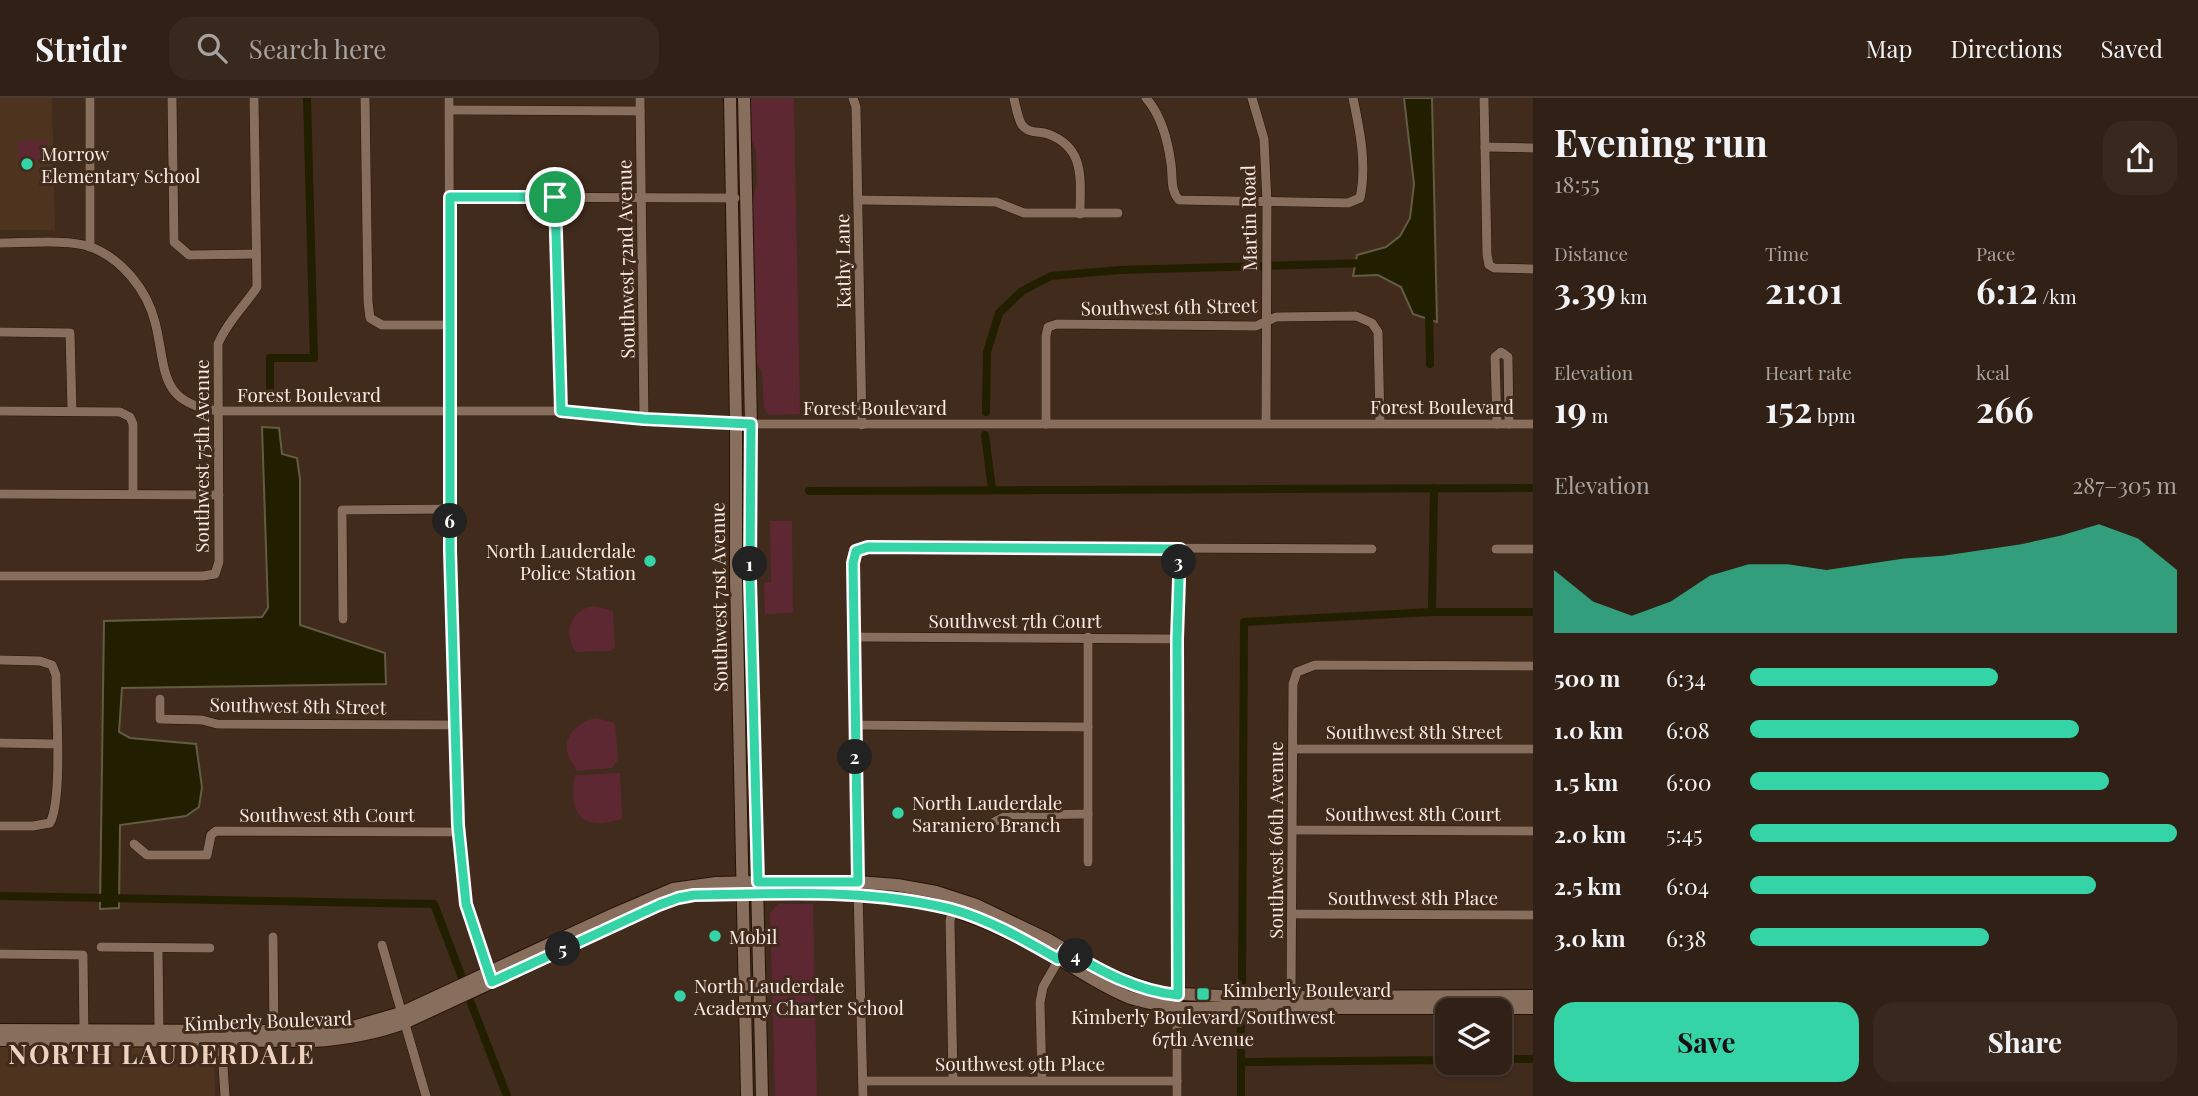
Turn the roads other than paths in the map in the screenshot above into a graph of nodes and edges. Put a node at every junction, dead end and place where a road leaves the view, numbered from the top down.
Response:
1 (90, 98) edge
2 (173, 98) edge
3 (254, 98) edge
4 (365, 98) edge
5 (449, 98) edge
6 (640, 98) edge
7 (730, 98) edge
8 (744, 98) edge
9 (853, 98) edge
10 (1146, 98) edge
11 (1252, 98) edge
12 (1353, 98) edge
13 (1483, 98) edge
14 (1014, 99) edge
15 (450, 110) junction
16 (640, 111) junction
17 (1485, 147) junction
18 (1533, 148) edge
19 (450, 197) junction
20 (555, 197) junction
21 (642, 197) junction
22 (745, 197) junction
23 (730, 198) junction
24 (859, 200) junction
25 (1268, 202) junction
26 (1118, 213) dead end
27 (1080, 214) junction
28 (0, 243) edge
29 (90, 247) junction
30 (256, 254) junction
31 (1533, 269) edge
32 (1266, 323) junction
33 (450, 325) junction
34 (0, 332) edge
35 (0, 411) edge
36 (72, 411) junction
37 (218, 411) junction
38 (449, 411) junction
39 (561, 411) junction
40 (644, 419) junction
41 (1266, 423) junction
42 (1380, 423) junction
43 (736, 424) junction
44 (751, 424) junction
45 (1046, 424) junction
46 (1497, 424) junction
47 (1509, 424) junction
48 (1533, 424) edge
49 (862, 425) junction
50 (0, 494) edge
51 (133, 494) junction
52 (219, 495) junction
53 (450, 509) junction
54 (1180, 549) junction
55 (1372, 549) dead end
56 (1496, 549) dead end
57 (1533, 549) edge
58 (0, 576) edge
59 (343, 619) dead end
60 (854, 637) junction
61 (1088, 637) junction
62 (1177, 639) junction
63 (0, 660) edge
64 (1533, 666) edge
65 (160, 699) dead end
66 (455, 725) junction
67 (854, 726) junction
68 (1088, 727) junction
69 (0, 743) edge
70 (57, 744) junction
71 (1294, 749) junction
72 (1533, 749) edge
73 (1088, 814) junction
74 (994, 822) dead end
75 (0, 826) edge
76 (1293, 830) junction
77 (1533, 831) edge
78 (458, 832) junction
79 (134, 844) dead end
80 (1088, 862) dead end
81 (743, 888) junction
82 (758, 888) junction
83 (858, 888) junction
84 (954, 904) junction
85 (1293, 914) junction
86 (1533, 915) edge
87 (273, 937) dead end
88 (382, 945) dead end
89 (101, 947) dead end
90 (158, 947) junction
91 (210, 948) dead end
92 (0, 954) edge
93 (1062, 954) junction
94 (490, 978) junction
95 (1533, 996) edge
96 (1511, 998) edge
97 (1178, 1002) junction
98 (1435, 1002) edge
99 (1292, 1003) junction
100 (1512, 1006) edge
101 (1533, 1008) edge
102 (403, 1018) junction
103 (0, 1030) edge
104 (49, 1030) junction
105 (159, 1030) junction
106 (84, 1035) junction
107 (221, 1036) junction
108 (274, 1036) junction
109 (0, 1038) edge
110 (953, 1080) junction
111 (1042, 1080) junction
112 (1177, 1081) junction
113 (863, 1082) junction
114 (225, 1096) edge
115 (426, 1096) edge
116 (747, 1096) edge
117 (762, 1096) edge
118 (863, 1096) edge
119 (1177, 1096) edge

1 - 29 street
2 - 30 street
3 - 30 street, Southwest 75th Avenue
4 - 33 street
5 - 15 street
6 - 16 street, Southwest 72nd Avenue
7 - 23 main road, Southwest 71st Avenue
8 - 22 main road, Southwest 71st Avenue
9 - 24 street, Kathy Lane
10 - 25 street
11 - 25 street, Martin Road
12 - 25 street
13 - 17 street
14 - 27 street
15 - 16 street
15 - 19 street
16 - 21 street, Southwest 72nd Avenue
17 - 18 street
17 - 31 street
19 - 20 street
19 - 33 street
20 - 21 street
20 - 39 street
21 - 23 street
21 - 40 street, Southwest 72nd Avenue
22 - 23 street
22 - 44 main road, Southwest 71st Avenue
23 - 43 main road, Southwest 71st Avenue
24 - 27 street
24 - 49 street, Kathy Lane
25 - 32 street, Martin Road
26 - 27 street
28 - 29 street
29 - 37 street, Forest Boulevard
30 - 37 street, Southwest 75th Avenue
32 - 41 street, Martin Road
32 - 42 street, Southwest 6th Street
32 - 45 street, Southwest 6th Street
33 - 38 street
34 - 36 street
35 - 36 street
36 - 51 street
37 - 38 street, Forest Boulevard
37 - 52 street, Southwest 75th Avenue
38 - 39 street, Forest Boulevard
38 - 53 street
39 - 40 street, Forest Boulevard
40 - 43 street, Forest Boulevard
41 - 42 street, Forest Boulevard
41 - 45 street, Forest Boulevard
42 - 46 street, Forest Boulevard
43 - 44 street, Forest Boulevard
43 - 81 main road, Southwest 71st Avenue
44 - 49 street, Forest Boulevard
44 - 82 main road, Southwest 71st Avenue
45 - 49 street, Forest Boulevard
46 - 47 street, Forest Boulevard
46 - 47 street
47 - 48 street, Forest Boulevard
50 - 51 street
51 - 52 street
52 - 58 street, Southwest 75th Avenue
53 - 59 street
53 - 66 street
54 - 55 street
54 - 60 street
54 - 62 street
56 - 57 street
60 - 61 street, Southwest 7th Court
60 - 67 street
61 - 62 street, Southwest 7th Court
61 - 68 street
62 - 97 street
63 - 70 street
64 - 71 street, Southwest 66th Avenue
65 - 66 street, Southwest 8th Street
66 - 78 street
67 - 68 street
67 - 83 street
68 - 73 street
69 - 70 street
70 - 75 street
71 - 72 street, Southwest 8th Street
71 - 76 street, Southwest 66th Avenue
73 - 74 street
73 - 80 street
76 - 77 street, Southwest 8th Court
76 - 85 street, Southwest 66th Avenue
78 - 79 street, Southwest 8th Court
78 - 94 street
81 - 82 main road, Kimberly Boulevard
81 - 94 main road, Kimberly Boulevard
81 - 116 main road, Southwest 71st Avenue
82 - 83 main road, Kimberly Boulevard
82 - 117 main road, Southwest 71st Avenue
83 - 84 main road, Kimberly Boulevard
83 - 113 street
84 - 93 main road, Kimberly Boulevard
84 - 110 street
85 - 86 street, Southwest 8th Place
85 - 99 street, Southwest 66th Avenue
87 - 108 street
88 - 102 street
89 - 90 street
90 - 91 street
90 - 105 street
92 - 106 street
93 - 97 main road, Kimberly Boulevard
93 - 111 street
94 - 102 main road, Kimberly Boulevard
95 - 96 main road, Kimberly Boulevard
97 - 99 main road, Kimberly Boulevard
97 - 112 street
98 - 99 main road, Kimberly Boulevard
100 - 101 main road, Kimberly Boulevard
102 - 108 main road, Kimberly Boulevard
102 - 115 street
103 - 104 main road, Kimberly Boulevard
104 - 106 main road, Kimberly Boulevard
104 - 109 main road
105 - 106 main road, Kimberly Boulevard
105 - 107 main road, Kimberly Boulevard
106 - 107 main road, Kimberly Boulevard
106 - 109 main road, Kimberly Boulevard
107 - 108 main road, Kimberly Boulevard
107 - 114 street
110 - 111 street, Southwest 9th Place
110 - 113 street, Southwest 9th Place
111 - 112 street, Southwest 9th Place
112 - 119 street
113 - 118 street

